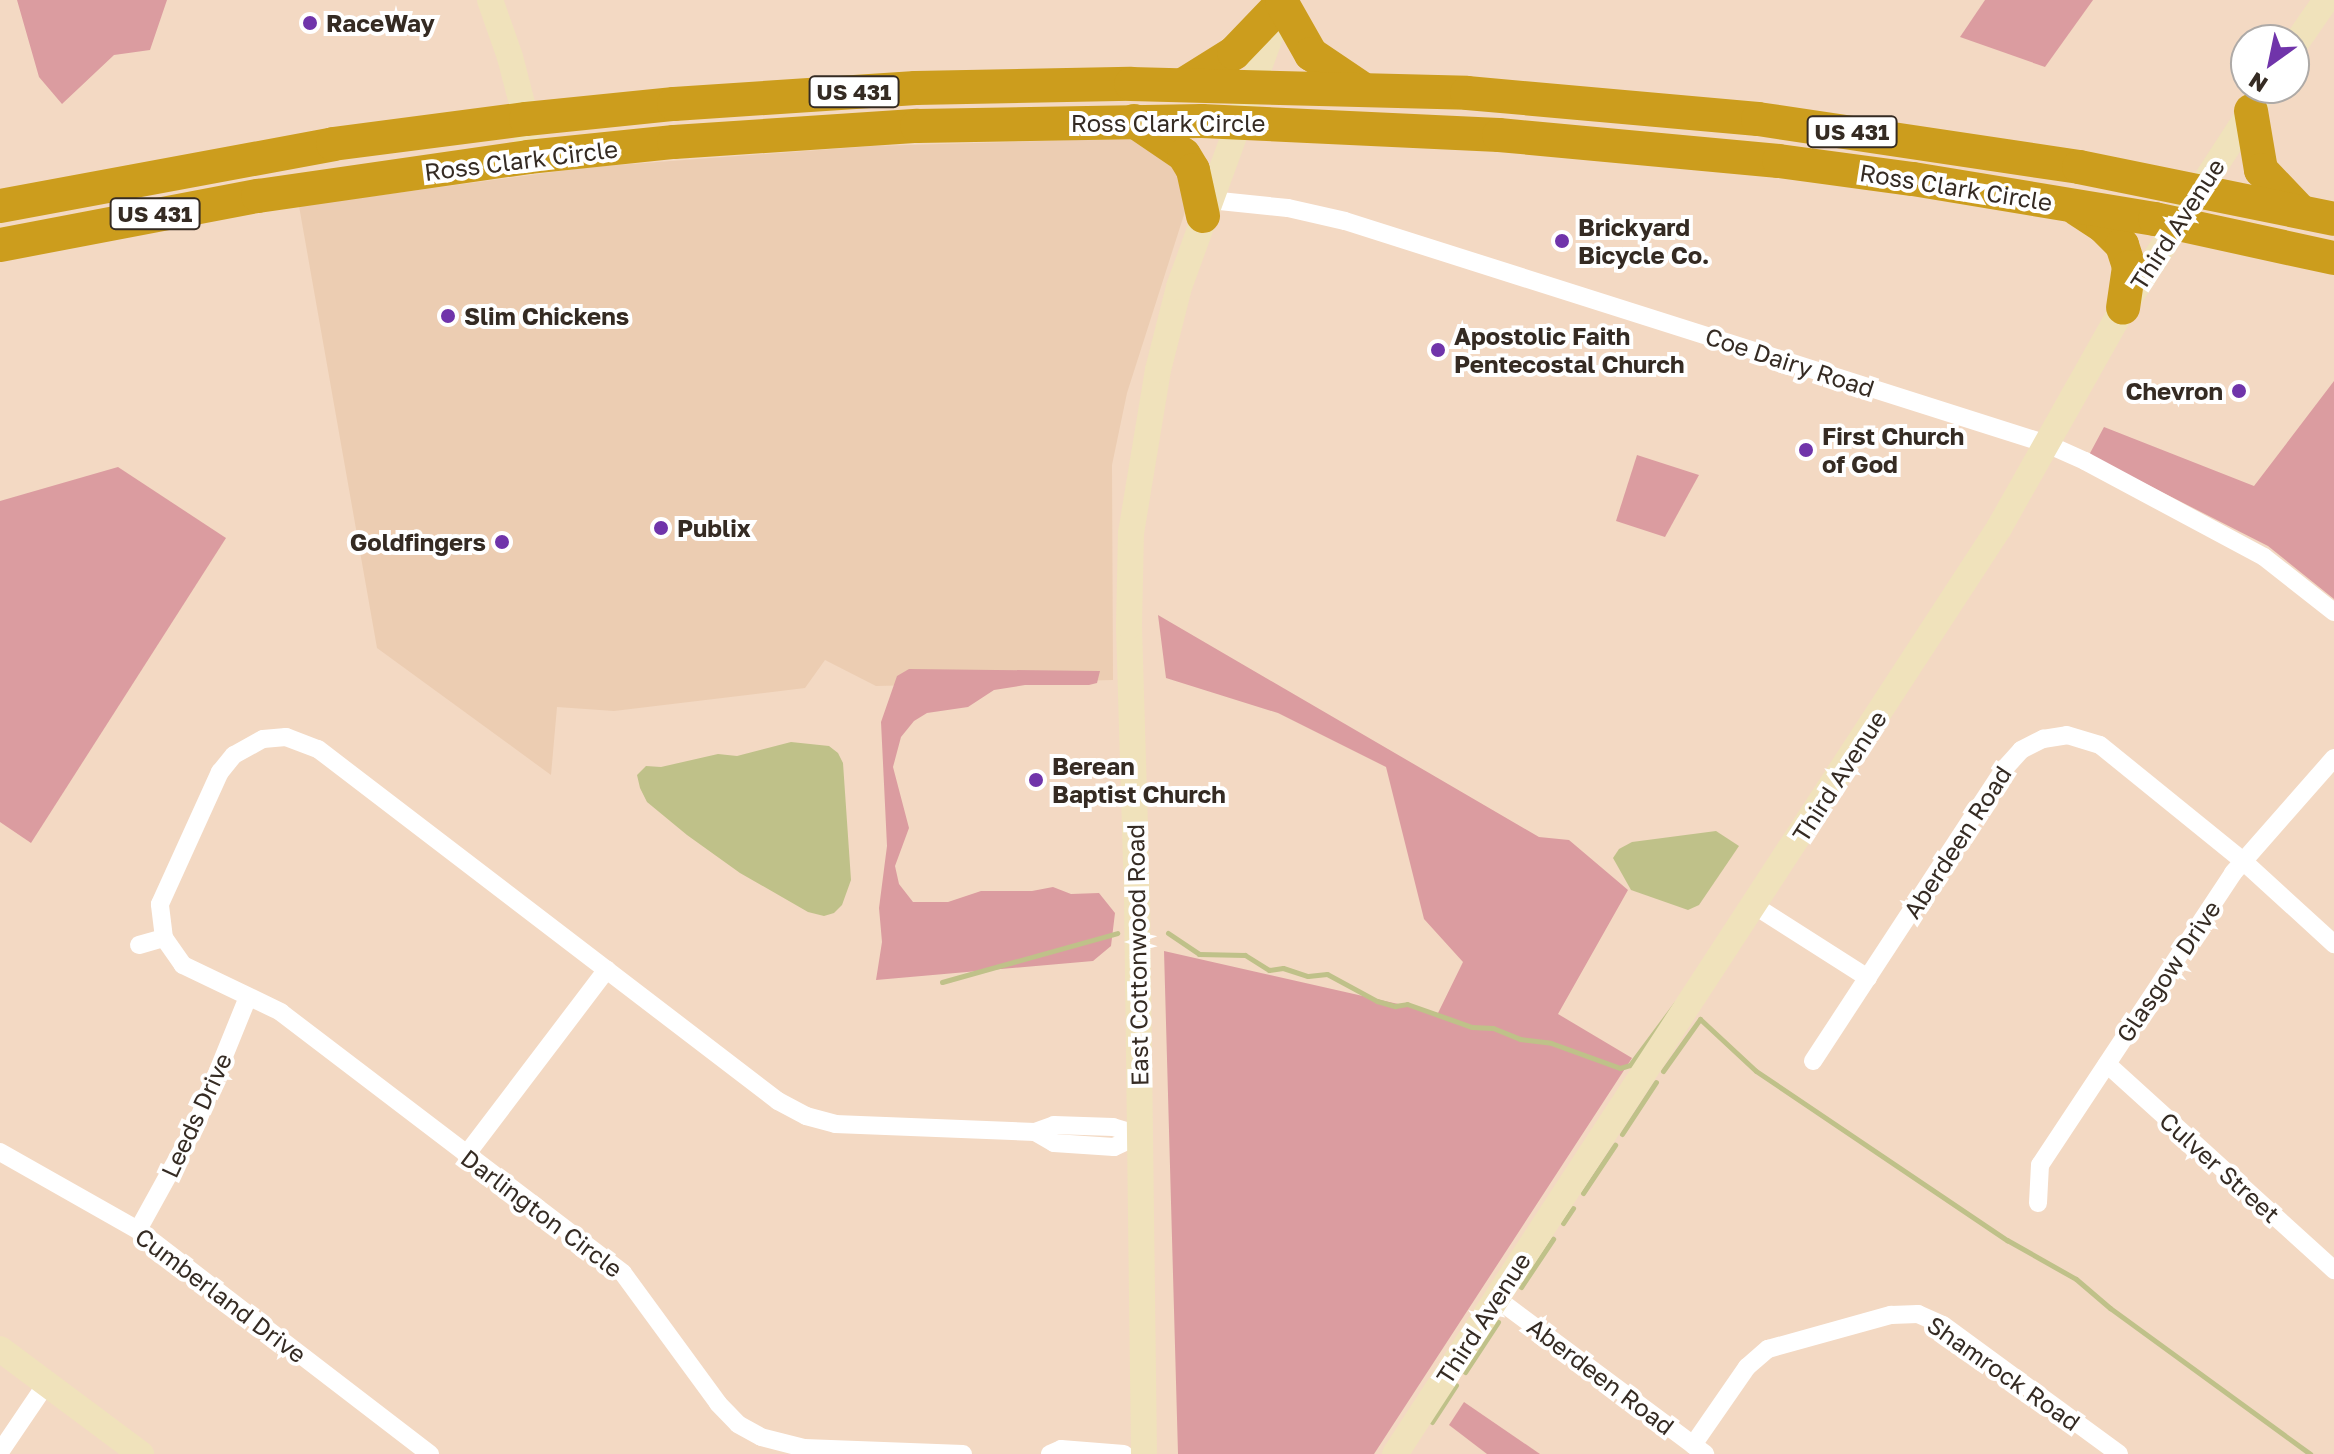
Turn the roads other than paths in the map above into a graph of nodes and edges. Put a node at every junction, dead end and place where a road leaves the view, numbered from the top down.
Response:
1 (490, 0) edge
2 (2326, 0) edge
3 (1283, 2) edge
4 (2309, 24) edge
5 (1183, 85) junction
6 (1255, 85) junction
7 (1363, 89) junction
8 (753, 98) junction
9 (2255, 104) edge
10 (2258, 104) edge
11 (526, 119) junction
12 (1134, 121) junction
13 (1241, 122) junction
14 (1785, 123) junction
15 (733, 138) junction
16 (528, 157) junction
17 (1779, 161) junction
18 (2198, 189) junction
19 (41, 197) junction
20 (2070, 205) junction
21 (0, 206) edge
22 (1206, 208) junction
23 (2300, 211) junction
24 (2334, 219) edge
25 (2175, 223) junction
26 (53, 233) junction
27 (0, 245) edge
28 (2334, 258) edge
29 (2123, 308) junction
30 (2047, 444) junction
31 (2334, 612) edge
32 (2334, 758) edge
33 (2242, 860) junction
34 (1755, 906) junction
35 (164, 938) junction
36 (2334, 944) edge
37 (139, 945) dead end
38 (607, 969) junction
39 (1868, 978) junction
40 (248, 997) junction
41 (1813, 1061) dead end
42 (2107, 1064) junction
43 (1140, 1135) junction
44 (0, 1152) edge
45 (466, 1155) junction
46 (2038, 1203) dead end
47 (138, 1230) junction
48 (2334, 1270) edge
49 (1496, 1298) junction
50 (0, 1349) edge
51 (46, 1384) junction
52 (761, 1437) junction
53 (1699, 1450) edge
54 (0, 1452) edge
55 (141, 1454) edge
56 (430, 1454) edge
57 (752, 1454) edge
58 (963, 1454) edge
59 (1050, 1454) edge
60 (1124, 1454) edge
61 (1144, 1454) edge
62 (1395, 1454) edge
63 (2119, 1454) edge

1 - 11 street
2 - 4 street
3 - 5 highway
3 - 6 street, East Cottonwood Road
3 - 7 highway
5 - 6 highway, Ross Clark Circle / US 431
5 - 8 highway, Ross Clark Circle / US 431
6 - 7 highway, Ross Clark Circle / US 431
6 - 13 street, East Cottonwood Road
7 - 14 highway, Ross Clark Circle / US 431
8 - 11 highway, Ross Clark Circle / US 431
8 - 15 highway
9 - 18 street, Third Avenue
10 - 23 highway
11 - 16 street
11 - 19 highway, Ross Clark Circle / US 431
12 - 13 highway, Ross Clark Circle / US 431
12 - 15 highway, Ross Clark Circle / US 431
12 - 22 highway
13 - 17 highway, Ross Clark Circle / US 431
13 - 22 street, East Cottonwood Road
14 - 17 highway
14 - 18 highway, Ross Clark Circle / US 431
15 - 16 highway, Ross Clark Circle / US 431
16 - 26 highway, Ross Clark Circle / US 431
17 - 20 highway, Ross Clark Circle / US 431
18 - 23 highway, Ross Clark Circle / US 431
18 - 25 street, Third Avenue
19 - 21 highway, Ross Clark Circle / US 431
19 - 26 highway
20 - 25 highway, Ross Clark Circle / US 431
20 - 29 highway
22 - 30 street, Coe Dairy Road
22 - 43 street, East Cottonwood Road
23 - 24 highway, Ross Clark Circle / US 431
25 - 28 highway, Ross Clark Circle / US 431
25 - 29 street, Third Avenue
26 - 27 highway, Ross Clark Circle / US 431
29 - 30 street, Third Avenue
30 - 31 street, Coe Dairy Road
30 - 34 street, Third Avenue
32 - 33 street, Glasgow Drive
33 - 36 street, Aberdeen Road
33 - 39 street, Aberdeen Road
33 - 42 street, Glasgow Drive
34 - 39 street
34 - 49 street, Third Avenue
35 - 37 street
35 - 38 street
35 - 40 street, Darlington Circle
38 - 43 street
38 - 45 street
39 - 41 street, Aberdeen Road
40 - 45 street, Darlington Circle
40 - 47 street, Leeds Drive
42 - 46 street, Glasgow Drive
42 - 48 street, Culver Street
43 - 61 street, East Cottonwood Road
44 - 47 street, Cumberland Drive
45 - 52 street, Darlington Circle
47 - 56 street, Cumberland Drive
49 - 53 street, Aberdeen Road
49 - 62 street, Third Avenue
50 - 51 street
51 - 54 street
51 - 55 street
52 - 57 street
52 - 58 street, Darlington Circle
53 - 63 street, Shamrock Road
59 - 60 street

